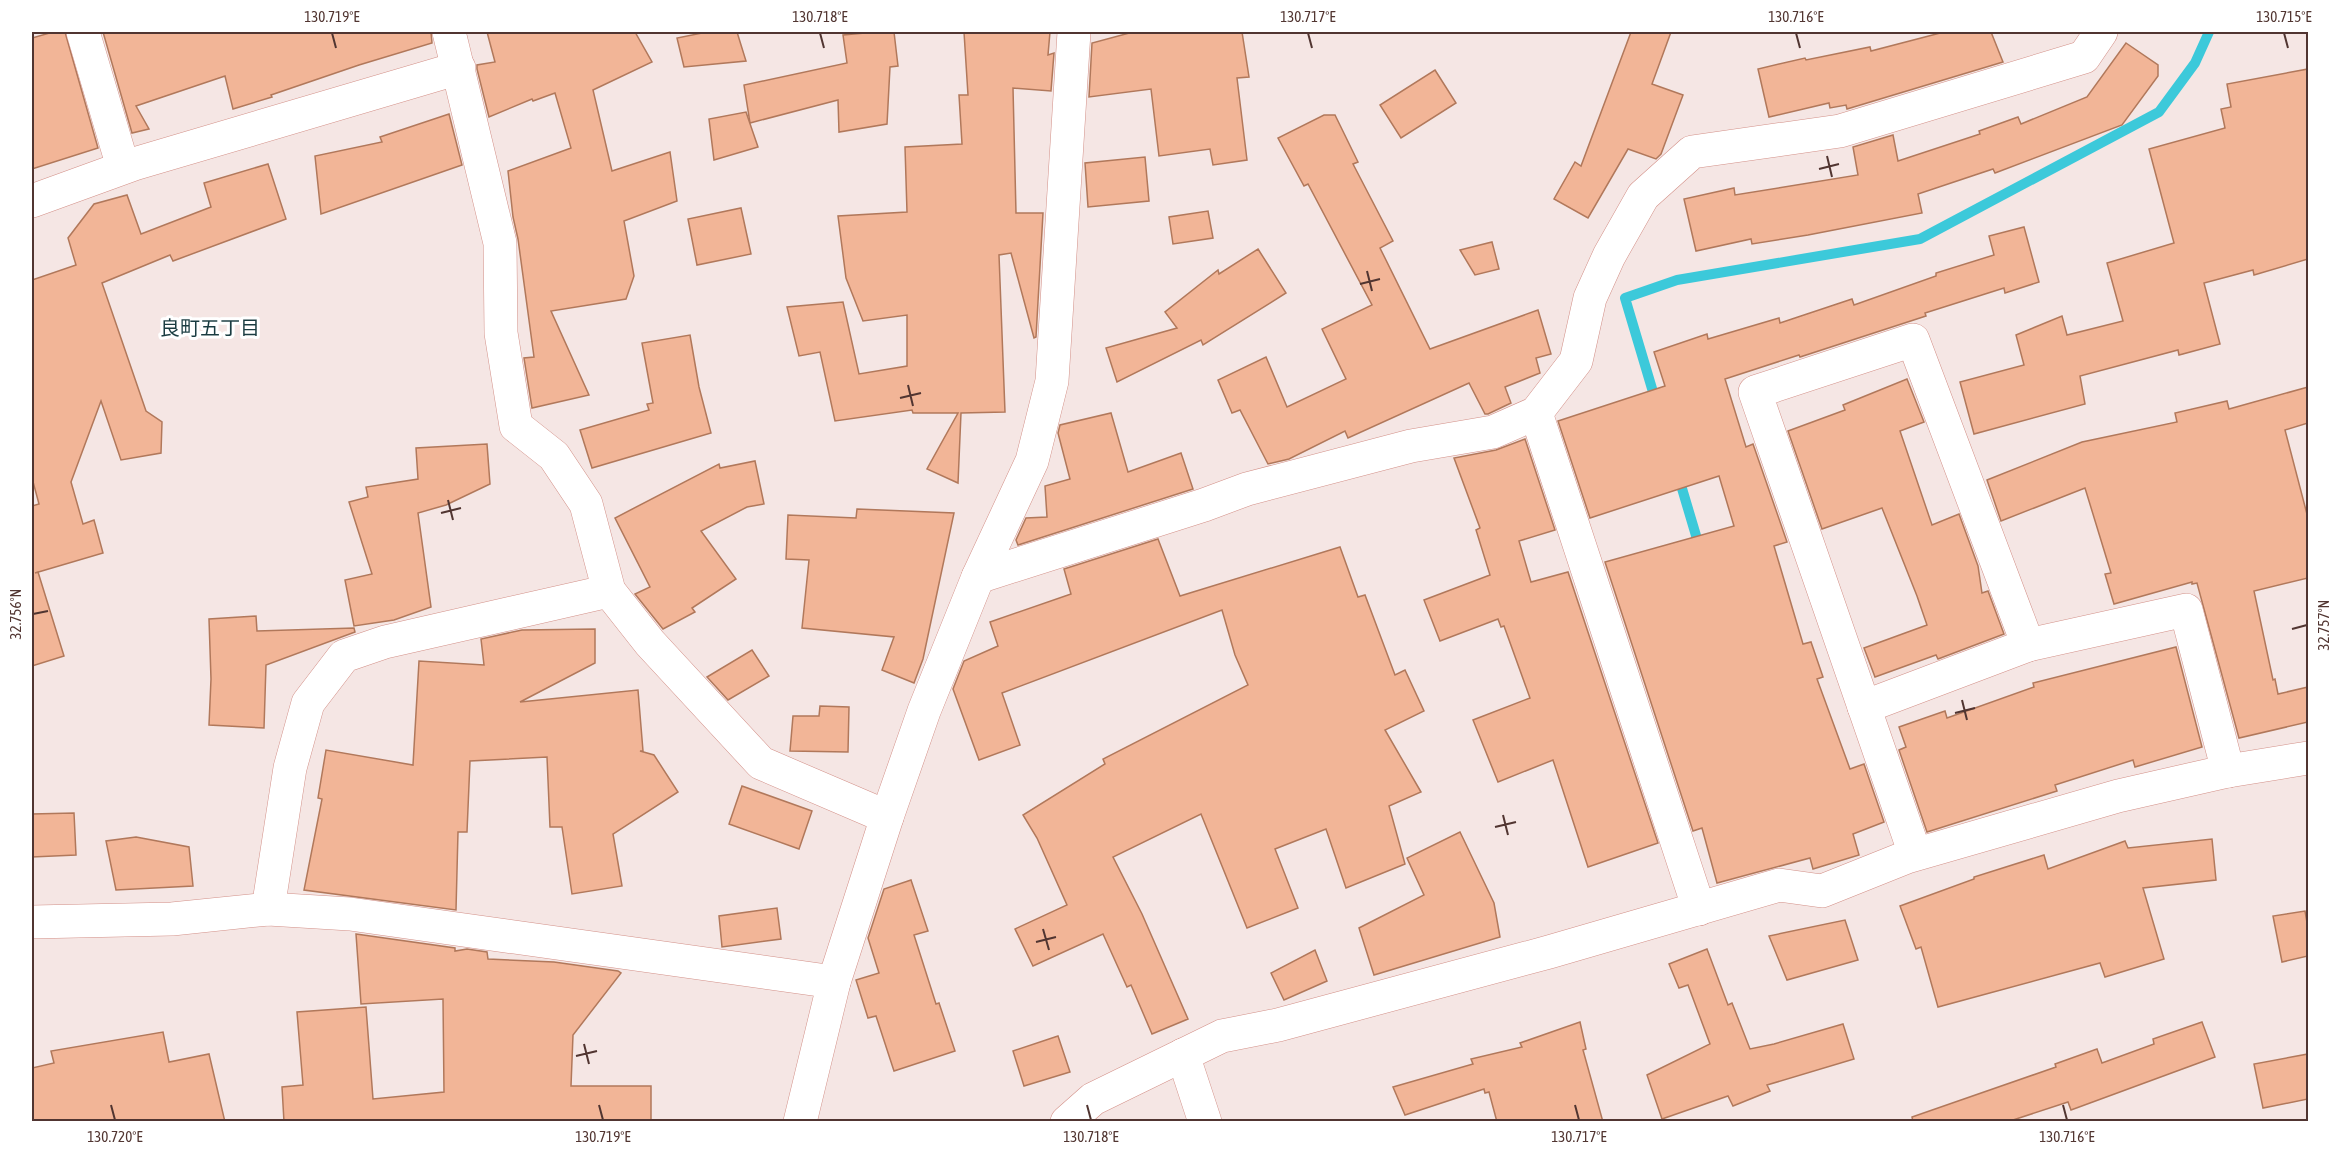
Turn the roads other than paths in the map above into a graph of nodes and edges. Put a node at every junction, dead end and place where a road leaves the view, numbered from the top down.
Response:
1 (83, 32) edge
2 (449, 32) edge
3 (1074, 32) edge
4 (2101, 32) edge
5 (459, 68) junction
6 (123, 167) junction
7 (32, 201) edge
8 (1536, 413) junction
9 (978, 577) junction
10 (609, 591) junction
11 (2028, 645) junction
12 (1864, 706) junction
13 (2308, 758) edge
14 (2228, 771) junction
15 (886, 817) junction
16 (1915, 854) junction
17 (268, 909) junction
18 (1699, 909) junction
19 (32, 922) edge
20 (834, 982) junction
21 (1183, 1055) junction
22 (800, 1122) edge
23 (1067, 1122) edge
24 (1205, 1122) edge

1 - 6 street
2 - 5 street
3 - 9 street
4 - 8 street
5 - 6 street
5 - 10 street
6 - 7 street
8 - 9 street
8 - 18 street
9 - 15 street
10 - 15 street
10 - 17 street
11 - 12 street
11 - 12 street
11 - 14 street
12 - 16 street
13 - 14 street
14 - 16 street
15 - 20 street
16 - 18 street
17 - 19 street
17 - 20 street
18 - 21 street
20 - 22 street
21 - 23 street
21 - 24 street

